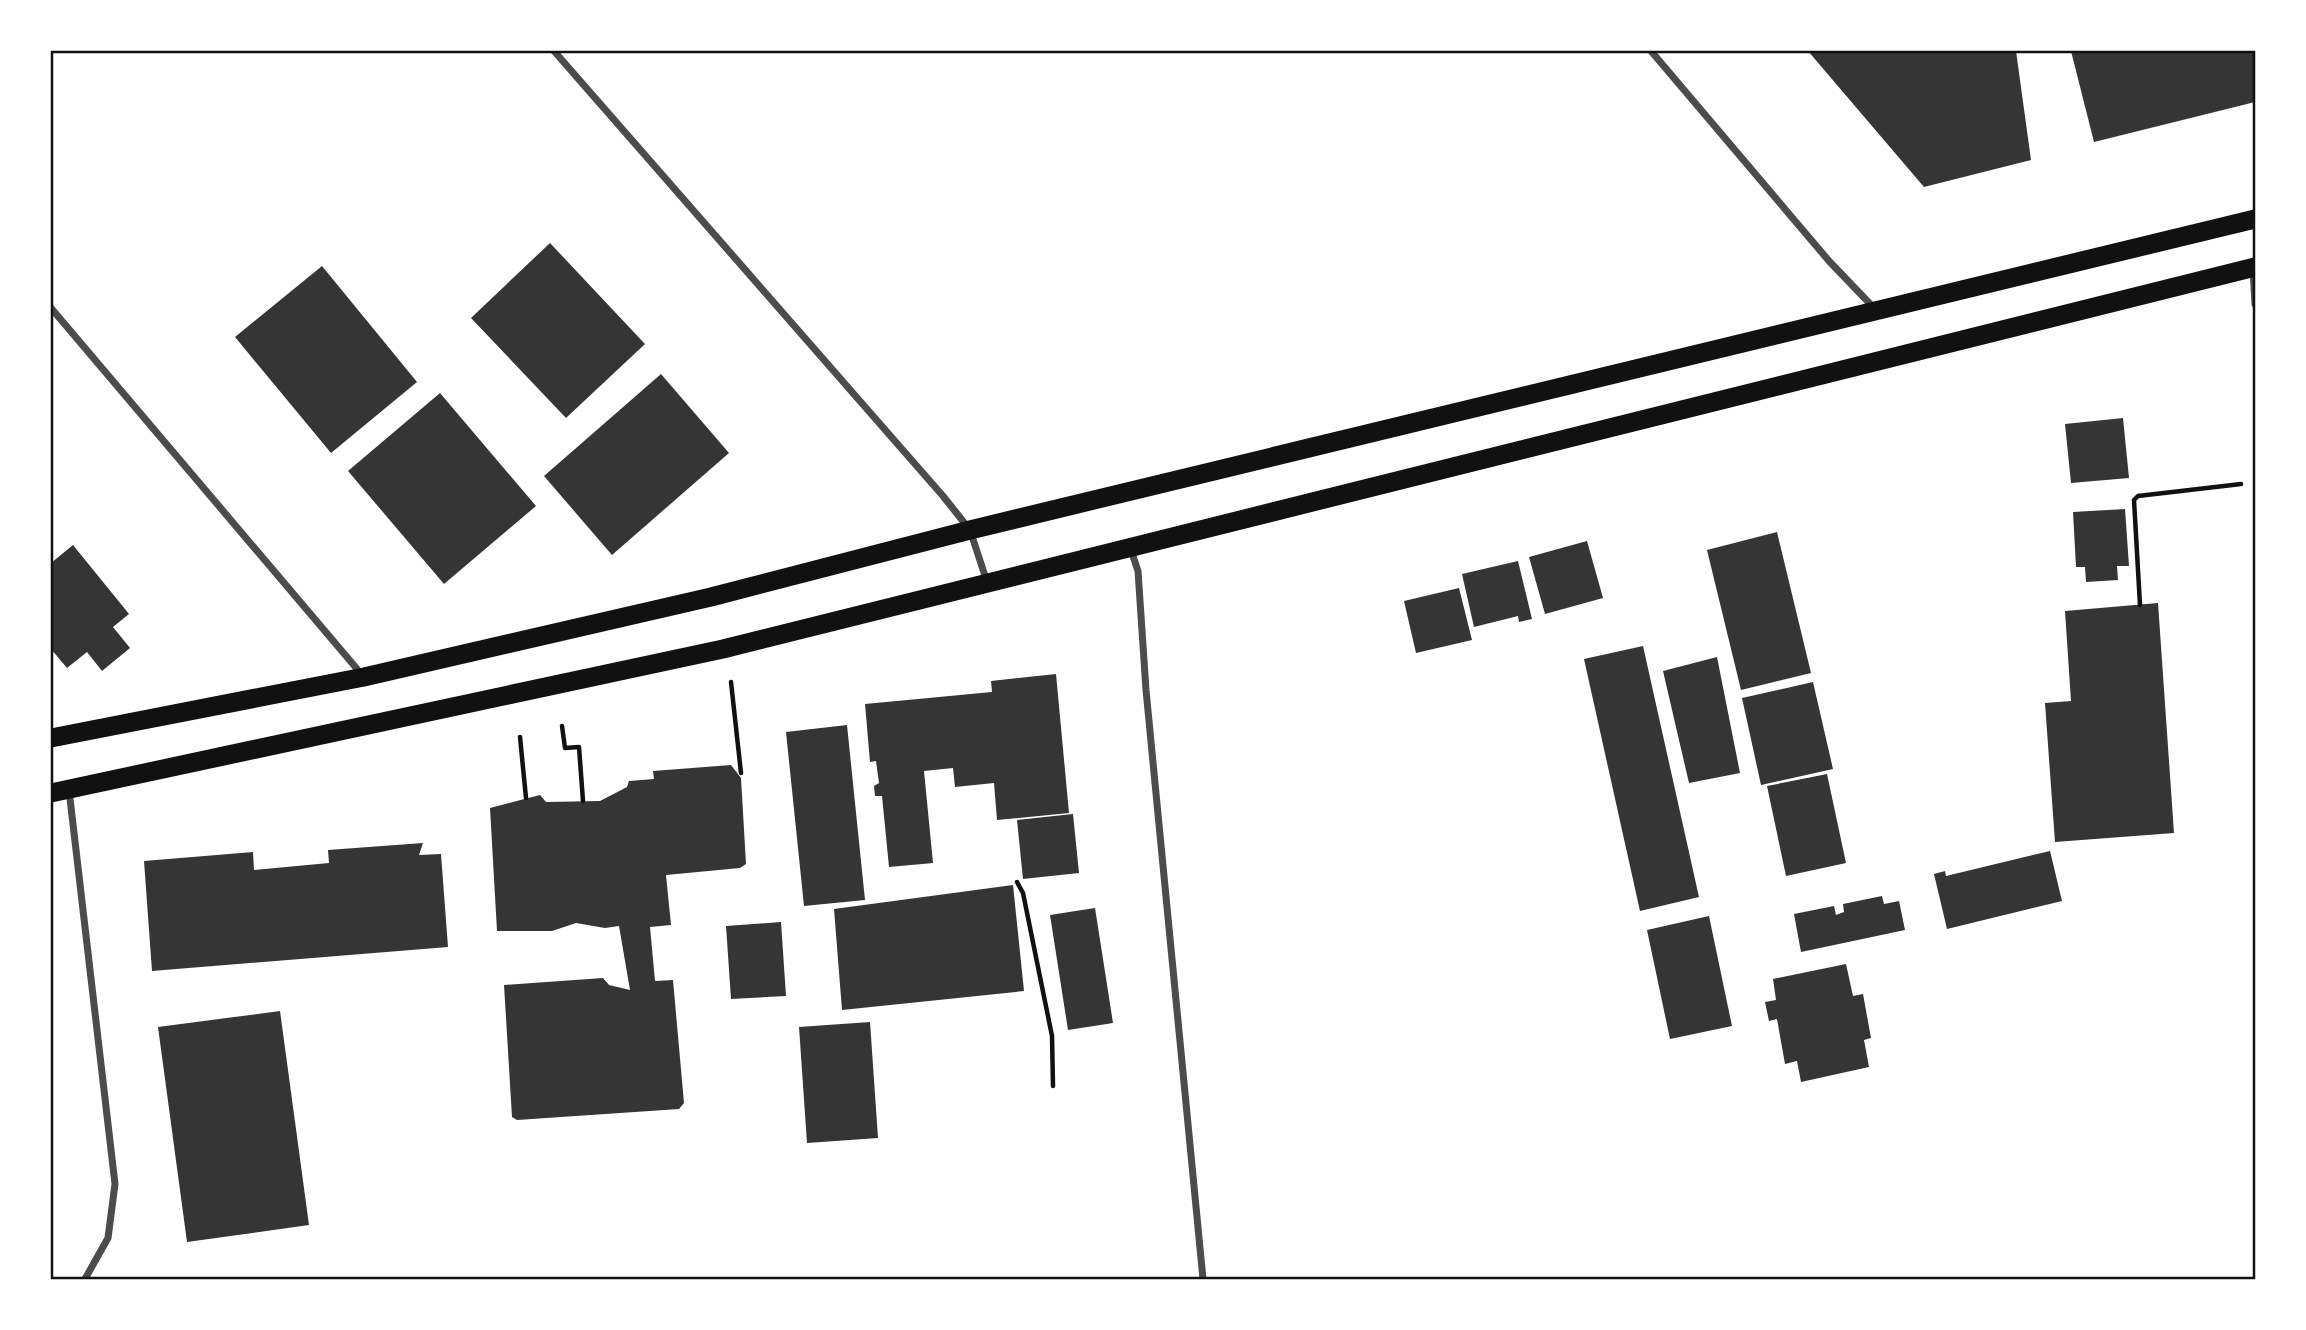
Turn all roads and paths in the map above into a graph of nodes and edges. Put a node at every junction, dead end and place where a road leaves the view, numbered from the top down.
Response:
1 (554, 51) edge
2 (1651, 51) edge
3 (2255, 219) edge
4 (2254, 268) edge
5 (2255, 304) edge
6 (51, 308) edge
7 (1874, 309) junction
8 (2241, 484) dead end
9 (970, 530) junction
10 (1130, 546) junction
11 (987, 583) junction
12 (2140, 605) dead end
13 (363, 677) junction
14 (731, 682) dead end
15 (562, 726) dead end
16 (520, 737) dead end
17 (51, 738) edge
18 (741, 774) dead end
19 (60, 791) edge
20 (526, 798) dead end
21 (583, 801) dead end
22 (1017, 882) dead end
23 (1053, 1086) dead end
24 (85, 1279) edge
25 (1203, 1279) edge

1 - 9 street
2 - 7 street
3 - 7 highway
4 - 5 street
4 - 10 highway
6 - 13 street
7 - 9 highway
8 - 12 path
9 - 11 street
9 - 13 highway
10 - 11 highway
10 - 25 street
11 - 19 highway
13 - 17 highway
14 - 18 path
15 - 21 path
16 - 20 path
19 - 24 street
22 - 23 path

